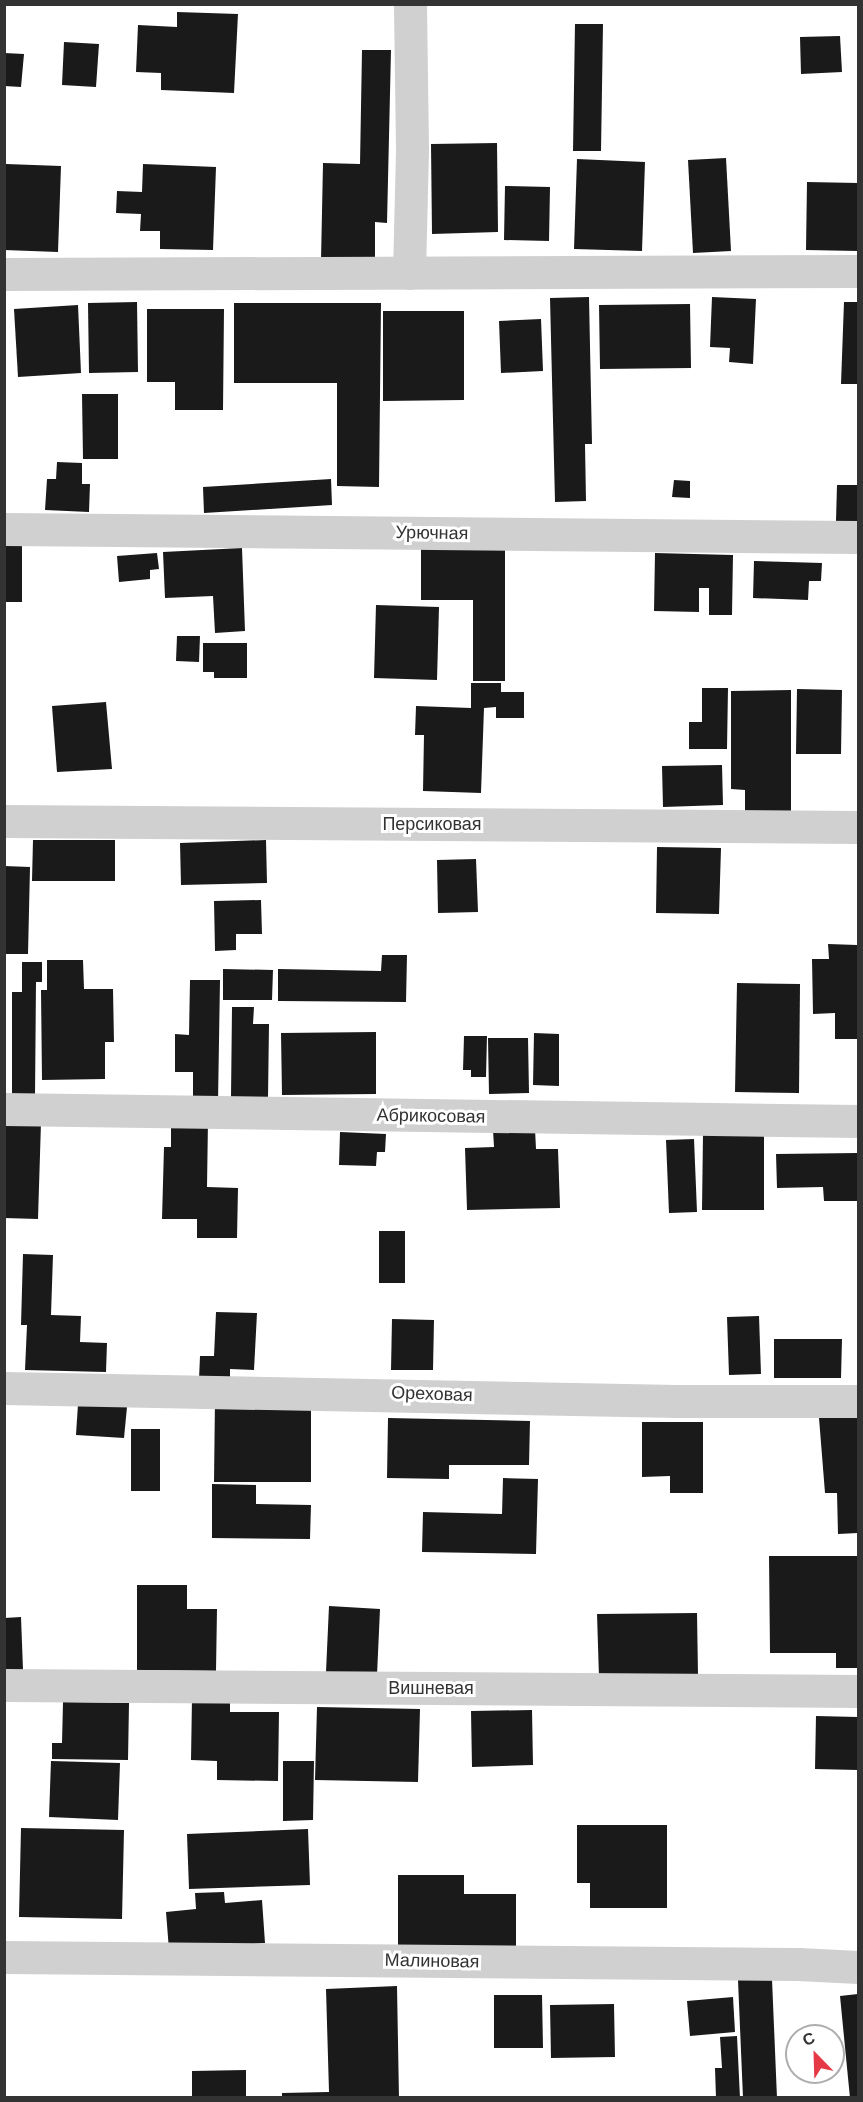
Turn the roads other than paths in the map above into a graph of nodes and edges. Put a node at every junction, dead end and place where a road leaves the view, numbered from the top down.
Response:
1 (410, 4) edge
2 (858, 271) edge
3 (409, 273) junction
4 (4, 274) edge
5 (4, 529) edge
6 (858, 537) edge
7 (4, 821) edge
8 (858, 827) edge
9 (4, 1109) edge
10 (858, 1121) edge
11 (4, 1388) edge
12 (858, 1401) edge
13 (4, 1685) edge
14 (858, 1691) edge
15 (4, 1957) edge
16 (858, 1967) edge

1 - 3 street
2 - 3 street
3 - 4 street
5 - 6 street, Урючная
7 - 8 street, Персиковая
9 - 10 street, Абрикосовая
11 - 12 street, Ореховая
13 - 14 street, Вишневая
15 - 16 street, Малиновая

